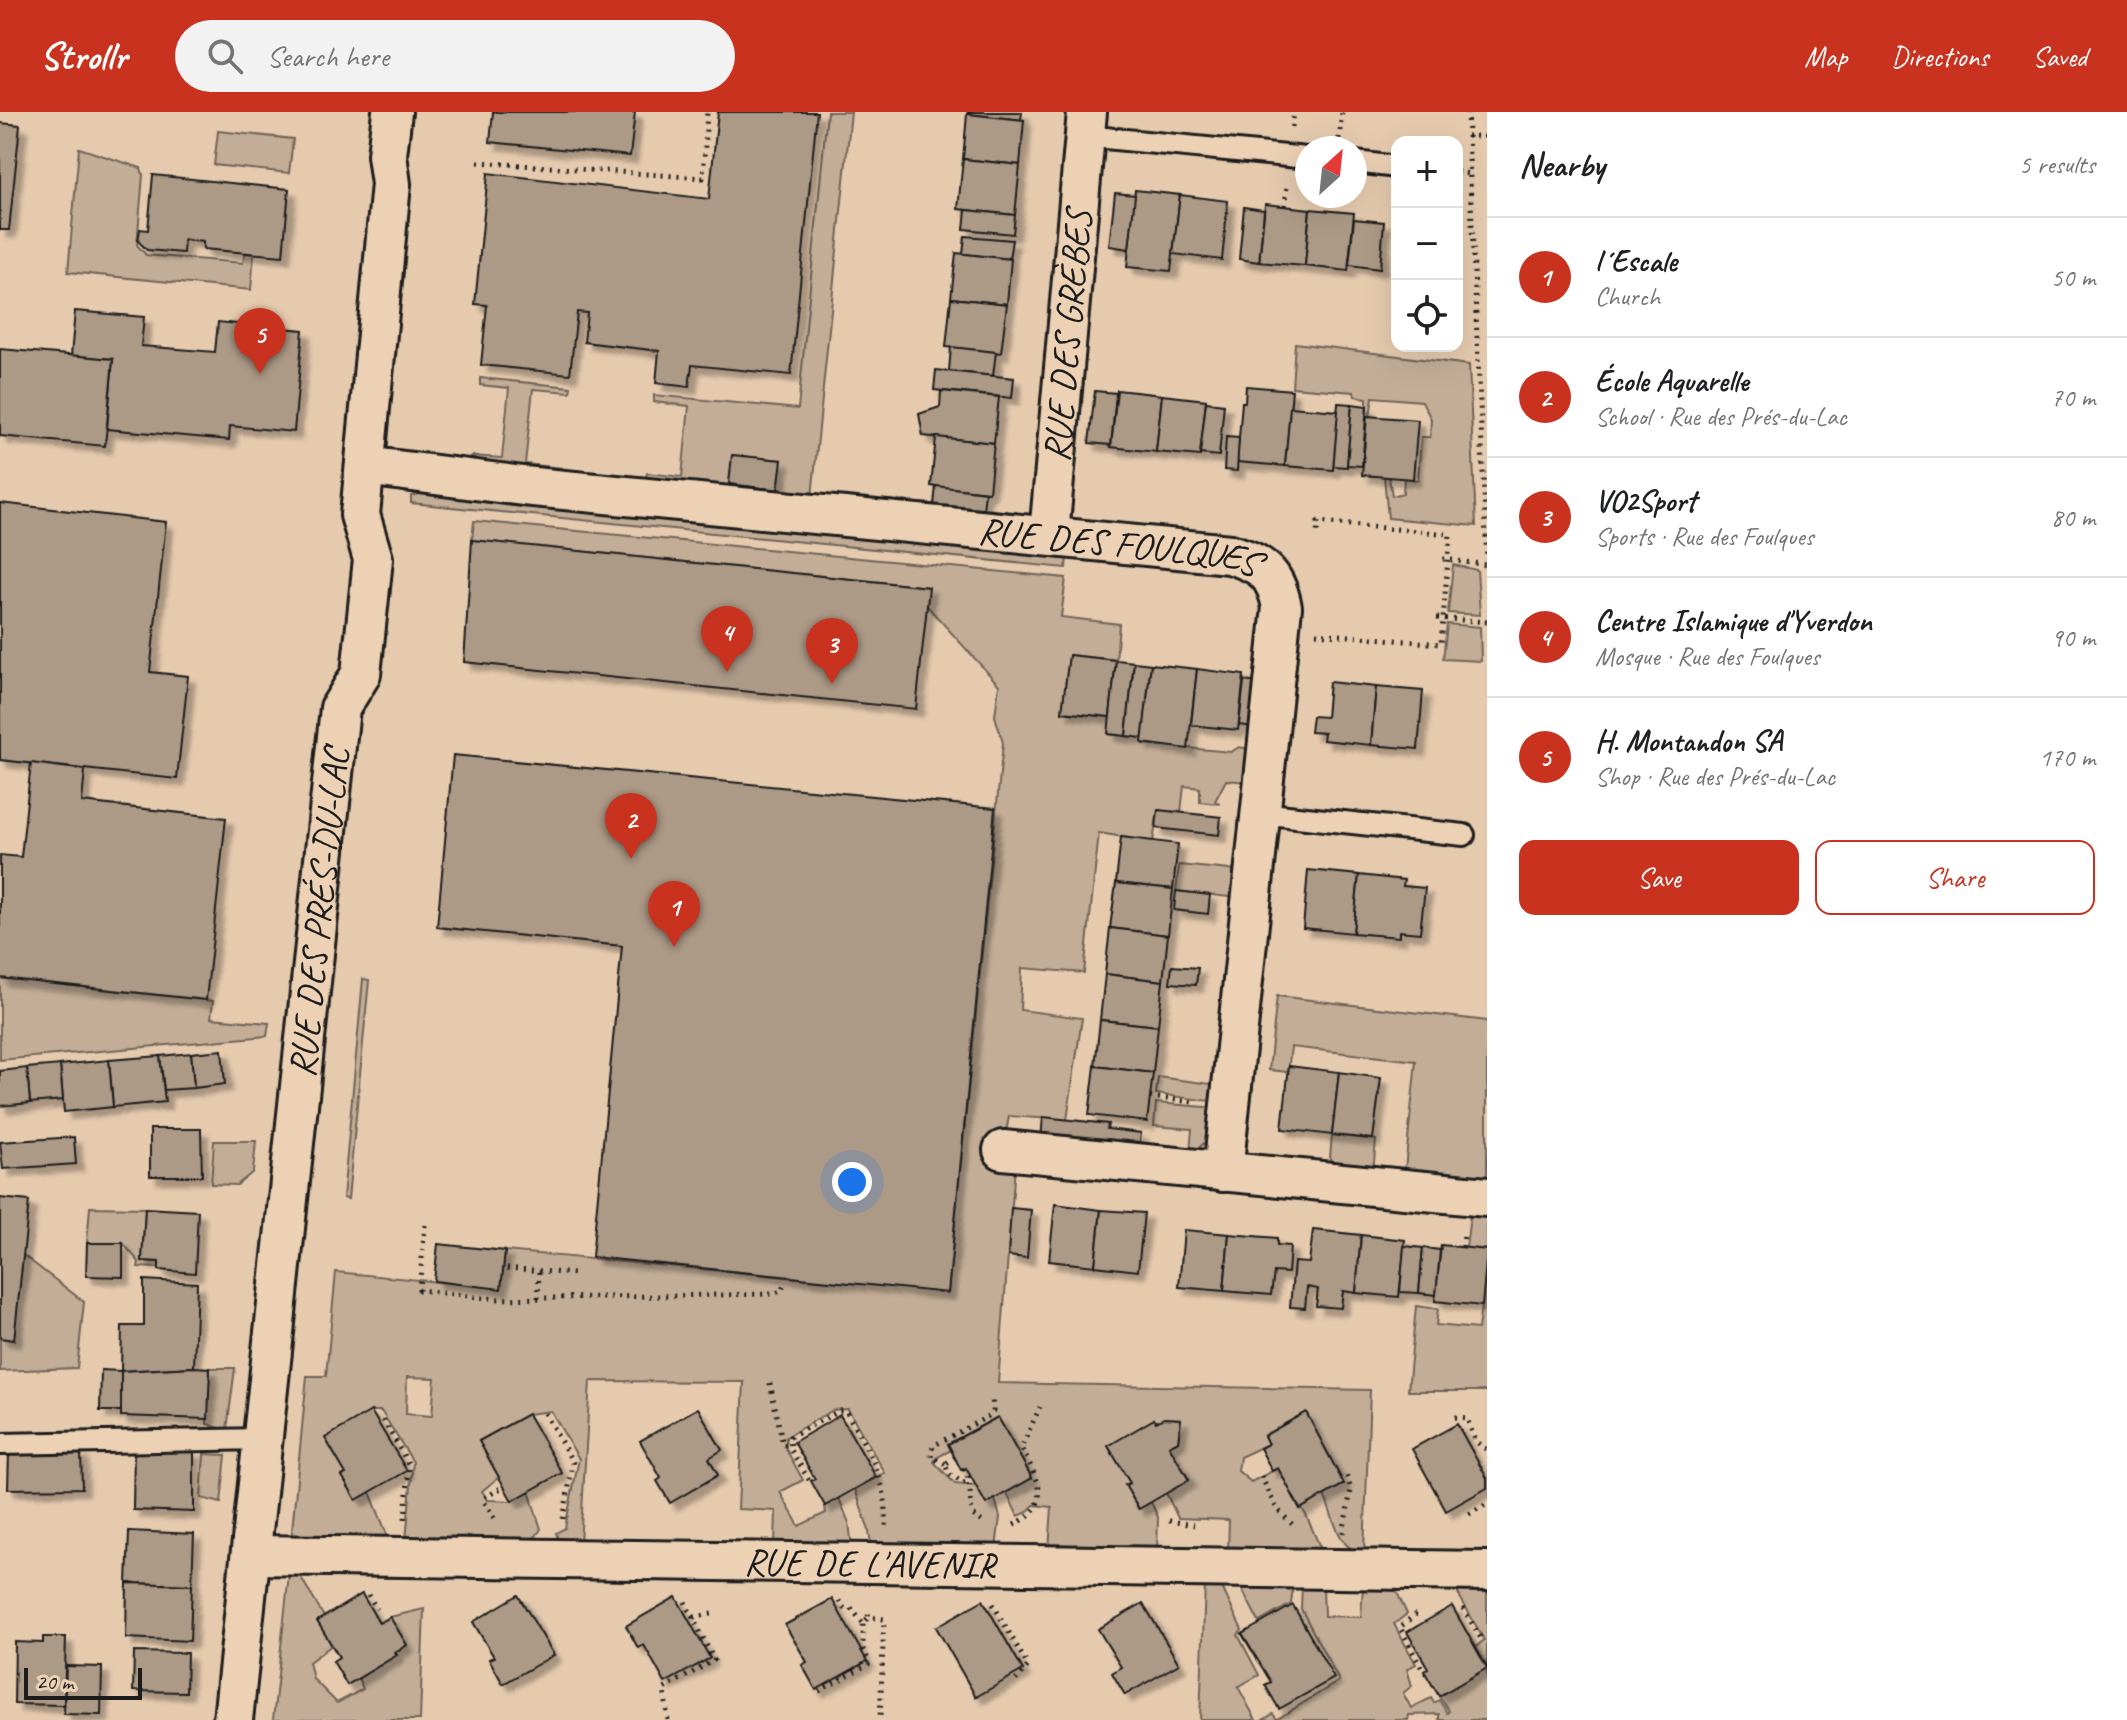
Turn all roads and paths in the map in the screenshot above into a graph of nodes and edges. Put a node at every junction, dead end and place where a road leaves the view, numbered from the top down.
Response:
1 (392, 112) edge
2 (707, 112) edge
3 (1342, 112) edge
4 (1467, 112) edge
5 (1086, 124) edge
6 (1339, 136) edge
7 (1467, 136) junction
8 (1487, 136) edge
9 (1295, 156) edge
10 (478, 162) dead end
11 (1367, 163) edge
12 (1391, 166) edge
13 (1463, 173) edge
14 (1469, 174) junction
15 (365, 466) junction
16 (1049, 535) junction
17 (1317, 536) dead end
18 (1445, 559) junction
19 (1487, 563) edge
20 (1440, 618) junction
21 (1487, 622) edge
22 (1307, 632) dead end
23 (1260, 813) junction
24 (1464, 835) dead end
25 (1003, 1150) dead end
26 (1223, 1172) junction
27 (1487, 1197) edge
28 (425, 1225) dead end
29 (507, 1268) dead end
30 (539, 1271) junction
31 (575, 1274) dead end
32 (784, 1284) dead end
33 (538, 1298) junction
34 (770, 1383) dead end
35 (992, 1397) dead end
36 (1040, 1407) dead end
37 (545, 1413) dead end
38 (1455, 1417) dead end
39 (383, 1420) dead end
40 (262, 1439) junction
41 (0, 1444) edge
42 (790, 1445) junction
43 (1487, 1450) edge
44 (955, 1457) dead end
45 (945, 1464) junction
46 (964, 1469) dead end
47 (1347, 1475) dead end
48 (1261, 1476) dead end
49 (809, 1480) dead end
50 (970, 1481) junction
51 (1487, 1504) edge
52 (1469, 1514) dead end
53 (1169, 1521) dead end
54 (405, 1523) dead end
55 (994, 1525) dead end
56 (1194, 1525) dead end
57 (561, 1527) dead end
58 (1008, 1527) dead end
59 (1304, 1537) dead end
60 (1342, 1541) dead end
61 (252, 1555) junction
62 (884, 1564) junction
63 (971, 1565) junction
64 (1487, 1571) edge
65 (717, 1613) dead end
66 (1416, 1614) dead end
67 (1422, 1669) dead end
68 (1016, 1680) dead end
69 (819, 1691) dead end
70 (233, 1720) edge
71 (668, 1720) edge
72 (880, 1720) edge

1 - 15 street, RUE DES PRÉS-DU-LAC
2 - 10 path
3 - 6 path
4 - 7 path
5 - 9 lane, RUE DES GRÈBES
5 - 16 street, RUE DES GRÈBES
7 - 8 path
7 - 14 path
11 - 12 lane
13 - 14 path
14 - 19 path
15 - 16 street, RUE DES FOULQUES
15 - 40 street, RUE DES PRÉS-DU-LAC
16 - 23 street, RUE DES FOULQUES
17 - 18 path
18 - 19 path
18 - 20 path
20 - 21 path
20 - 22 path
23 - 24 lane
23 - 26 street, RUE DES FOULQUES
25 - 26 street
26 - 27 street
28 - 33 path
29 - 30 path
30 - 31 path
30 - 33 path
32 - 33 path
34 - 42 path
35 - 45 path
36 - 58 path
37 - 57 path
38 - 43 path
39 - 54 path
40 - 41 lane
40 - 61 street, RUE DES PRÉS-DU-LAC
42 - 49 path
42 - 62 path
44 - 45 path
45 - 50 path
46 - 50 path
47 - 60 path
48 - 59 path
50 - 55 path
51 - 52 path
53 - 56 path
61 - 62 street, RUE DE L'AVENIR
61 - 70 street, RUE DES PRÉS-DU-LAC
62 - 63 street, RUE DE L'AVENIR
63 - 64 street, RUE DE L'AVENIR
63 - 68 path
65 - 71 path
66 - 67 path
69 - 72 path

